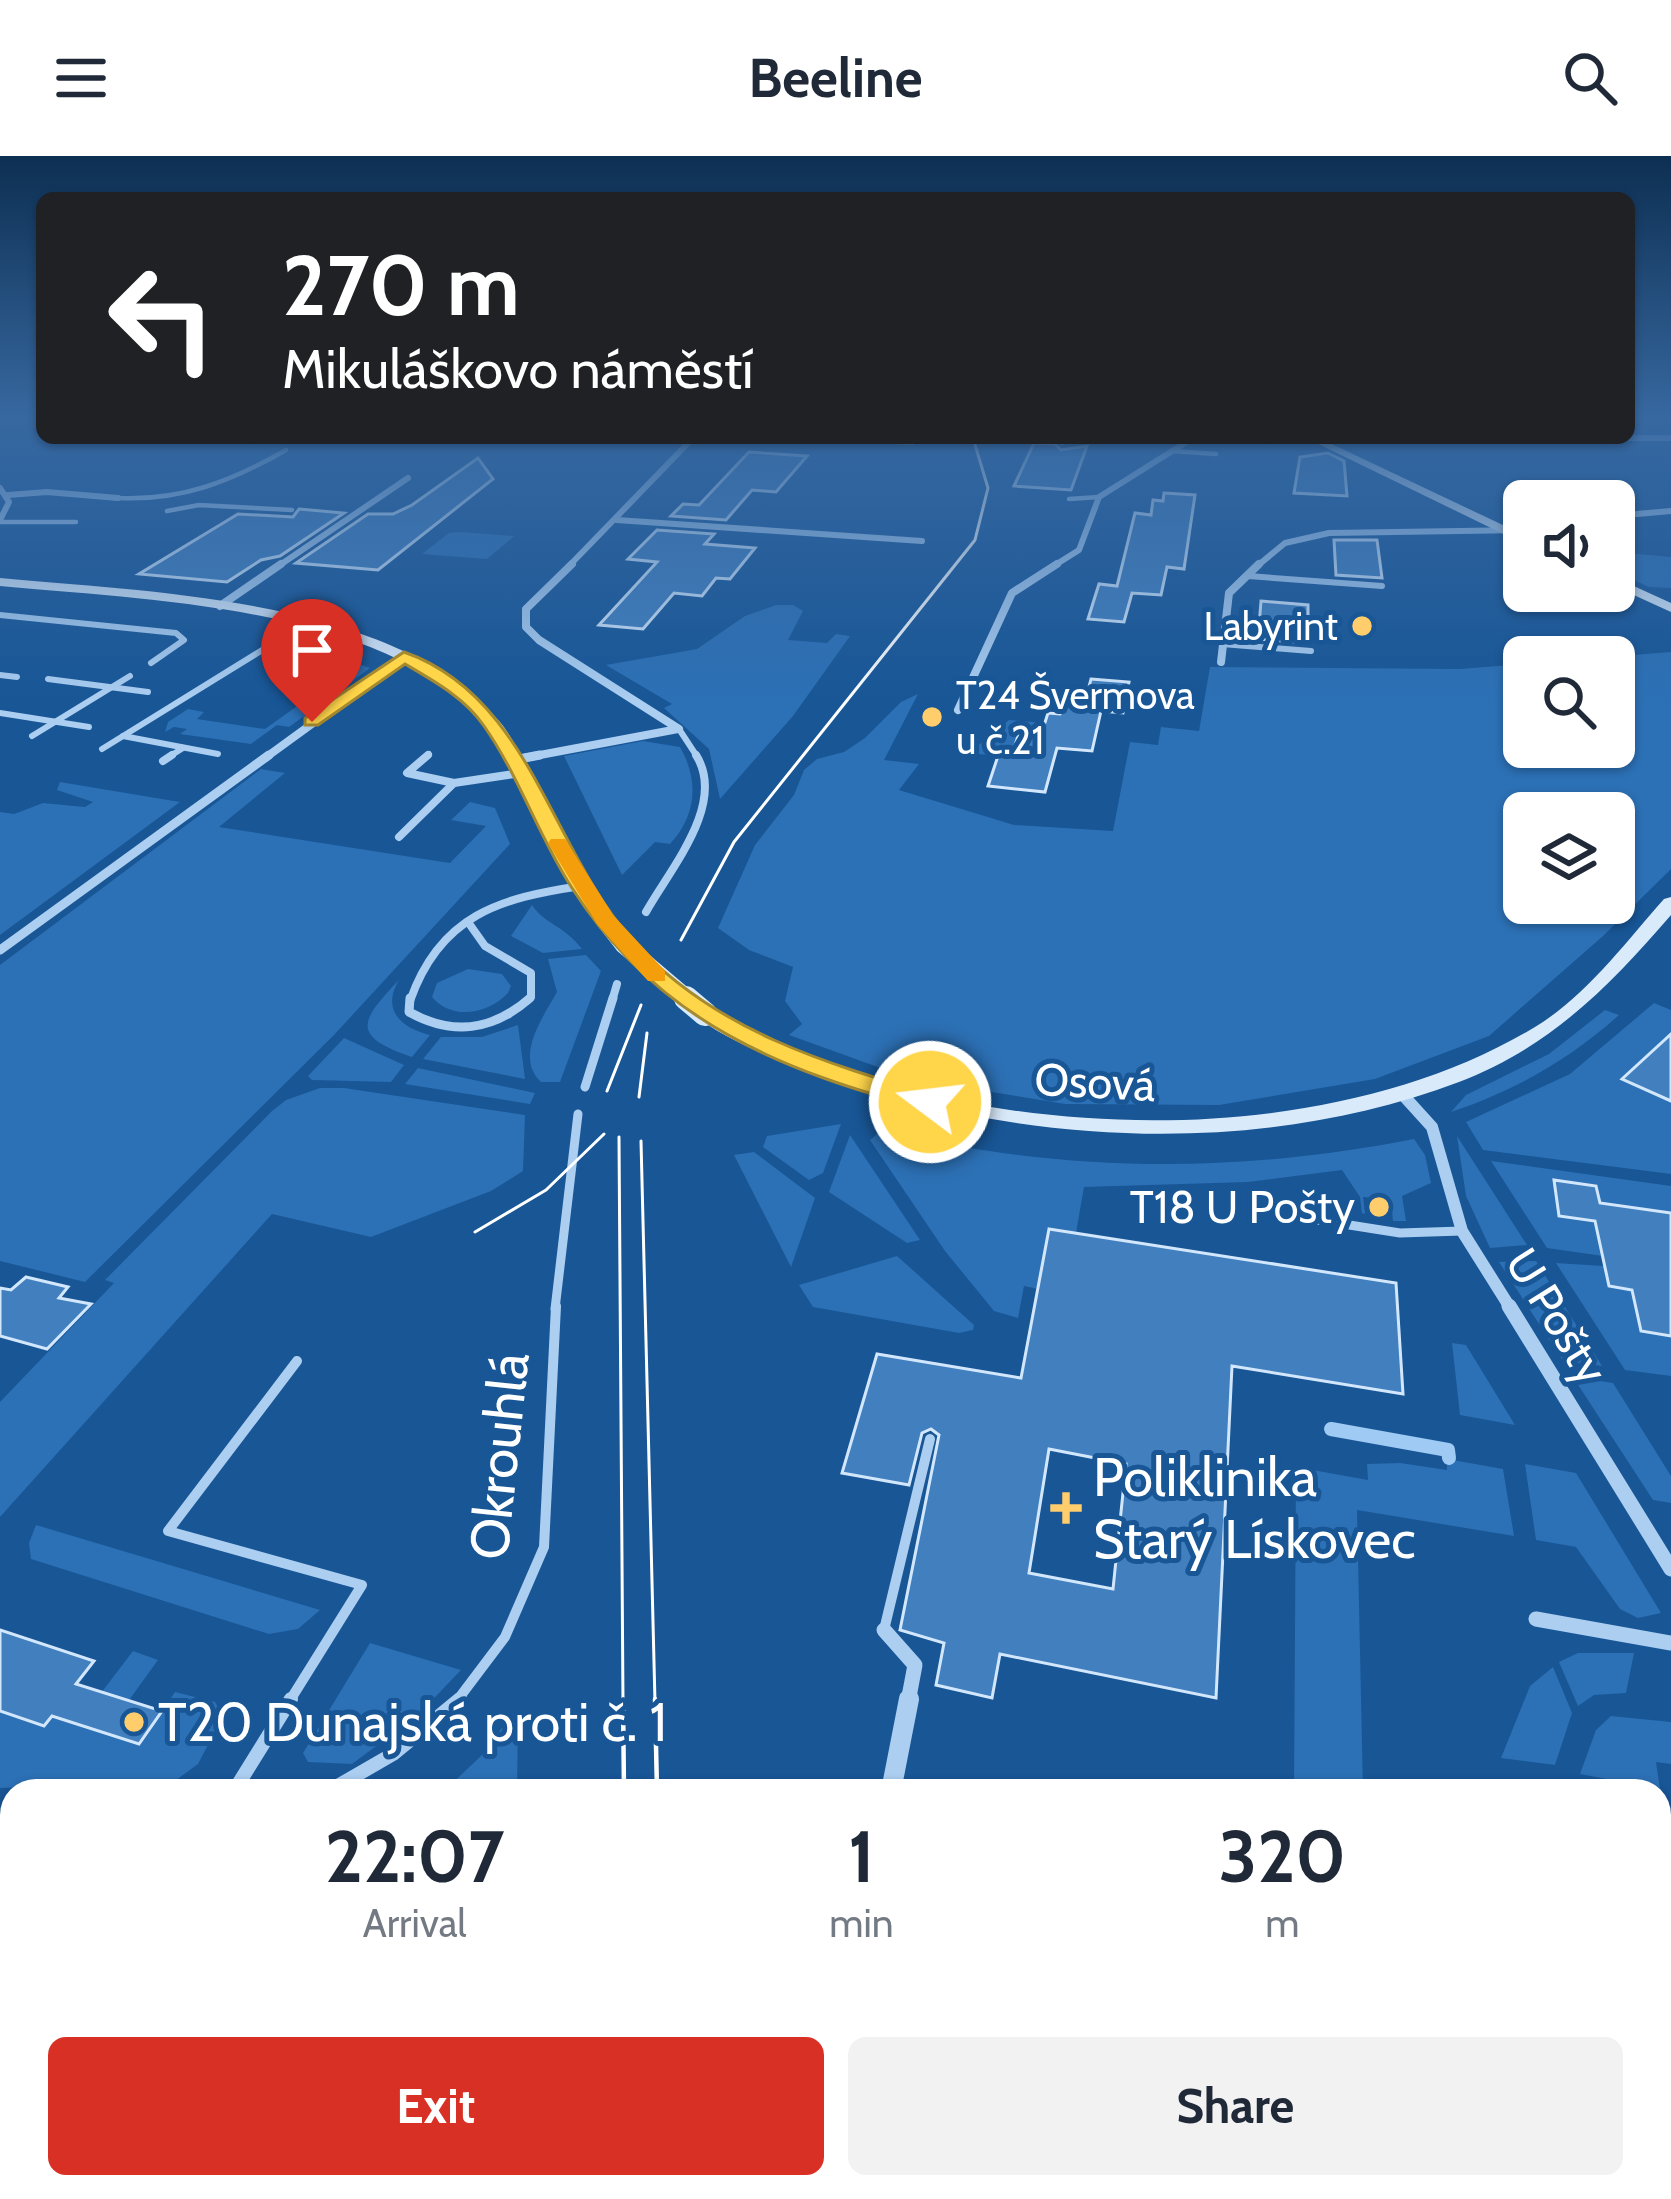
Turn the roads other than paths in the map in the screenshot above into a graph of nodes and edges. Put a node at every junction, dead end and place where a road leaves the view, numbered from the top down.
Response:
1 (171, 510) edge
2 (282, 510) edge
3 (361, 510) edge
4 (626, 510) edge
5 (1094, 510) edge
6 (1461, 510) edge
7 (167, 511) dead end
8 (292, 511) dead end
9 (1671, 511) edge
10 (1635, 514) edge
11 (617, 520) junction
12 (0, 521) edge
13 (76, 522) dead end
14 (1503, 531) edge
15 (1503, 533) edge
16 (922, 541) dead end
17 (1248, 576) junction
18 (0, 582) edge
19 (1382, 586) dead end
20 (1635, 591) edge
21 (220, 606) junction
22 (1671, 608) edge
23 (0, 615) edge
24 (15, 617) junction
25 (306, 622) junction
26 (0, 625) edge
27 (1222, 644) junction
28 (1311, 652) dead end
29 (404, 657) junction
30 (1221, 662) dead end
31 (151, 663) dead end
32 (0, 675) edge
33 (130, 676) dead end
34 (17, 677) dead end
35 (48, 680) dead end
36 (111, 688) junction
37 (148, 692) dead end
38 (958, 710) dead end
39 (0, 713) edge
40 (56, 721) junction
41 (89, 727) dead end
42 (679, 729) junction
43 (32, 736) dead end
44 (123, 736) junction
45 (183, 748) junction
46 (101, 749) dead end
47 (218, 754) dead end
48 (429, 754) dead end
49 (163, 761) dead end
50 (517, 767) junction
51 (454, 783) junction
52 (400, 837) dead end
53 (581, 886) junction
54 (1670, 906) edge
55 (646, 912) dead end
56 (469, 922) junction
57 (0, 950) edge
58 (617, 984) dead end
59 (584, 1087) dead end
60 (1402, 1094) junction
61 (578, 1114) dead end
62 (1305, 1218) dead end
63 (1462, 1231) junction
64 (297, 1361) dead end
65 (930, 1439) dead end
66 (1671, 1568) edge
67 (1536, 1619) dead end
68 (884, 1630) joint
69 (1671, 1642) edge
70 (241, 1779) edge
71 (354, 1779) edge
72 (893, 1779) edge

1 - 7 lane
2 - 8 lane
3 - 21 street
4 - 11 street
5 - 38 street
6 - 14 street
9 - 10 street
11 - 16 street
11 - 42 street
12 - 13 lane
15 - 17 street
17 - 19 lane
17 - 27 street
18 - 21 street, Osová
20 - 22 street
21 - 25 street, Osová
23 - 24 lane
24 - 26 lane
24 - 31 lane
25 - 29 street, Osová
25 - 44 lane
27 - 28 lane
27 - 30 street
29 - 50 street, Osová
29 - 57 street
32 - 34 lane
33 - 36 lane
35 - 36 lane
36 - 37 lane
36 - 40 lane
39 - 40 lane
40 - 41 lane
40 - 43 lane
42 - 50 street
42 - 55 lane
44 - 45 lane
44 - 46 lane
45 - 47 lane
45 - 49 lane
48 - 51 lane
50 - 51 lane
50 - 53 street, Osová
51 - 52 lane
53 - 56 lane
53 - 60 street, Osová, bridge
54 - 60 street, Osová
56 - 56 lane
58 - 59 lane
60 - 63 street, U Pošty
61 - 71 lane, Okrouhlá
62 - 63 lane
63 - 66 street, U Pošty
64 - 70 lane
65 - 68 lane
67 - 69 street
68 - 72 street

